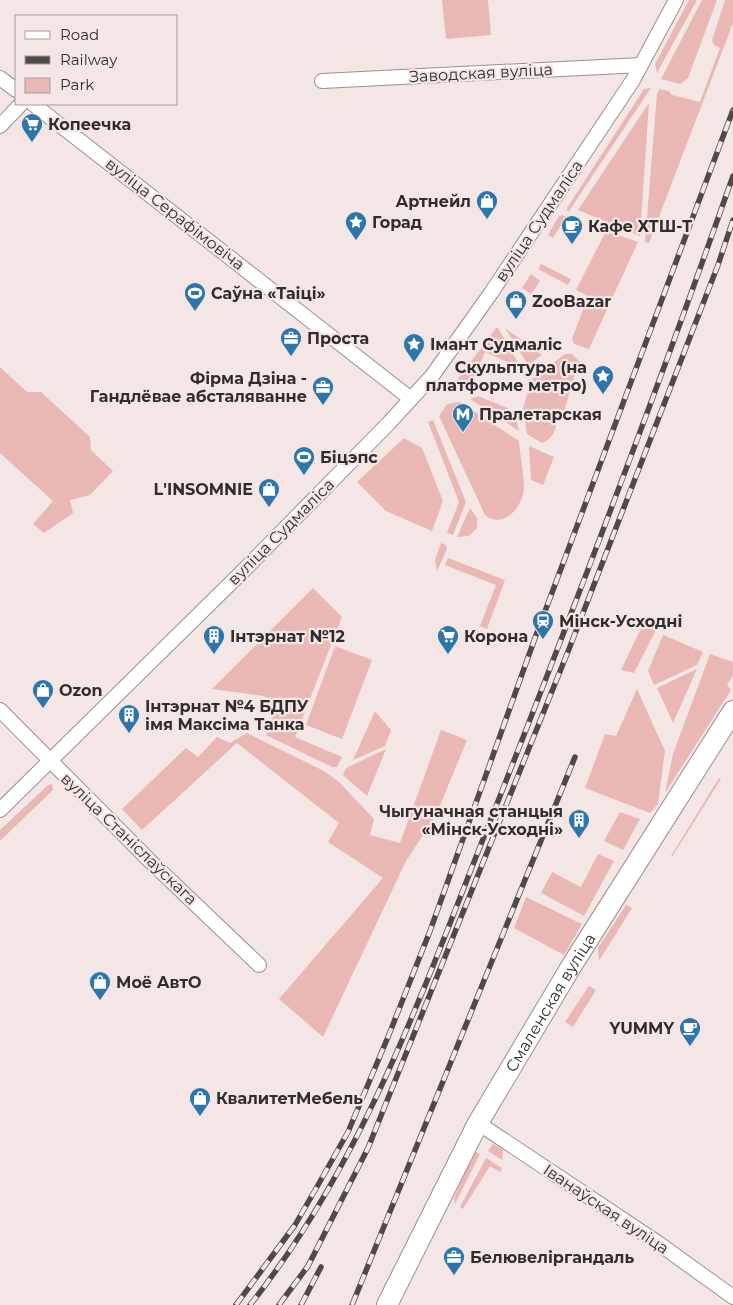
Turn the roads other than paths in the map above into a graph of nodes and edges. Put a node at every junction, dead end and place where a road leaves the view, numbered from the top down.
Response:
1 (676, 0) edge
2 (641, 65) junction
3 (0, 78) edge
4 (322, 81) dead end
5 (15, 89) edge
6 (20, 105) edge
7 (34, 105) edge
8 (0, 126) edge
9 (411, 399) junction
10 (0, 710) edge
11 (733, 711) edge
12 (50, 762) junction
13 (0, 810) edge
14 (259, 966) dead end
15 (478, 1123) junction
16 (733, 1297) edge
17 (387, 1305) edge

1 - 2 street, вуліца Судмаліса
2 - 4 street, Заводская вуліца
2 - 9 street, вуліца Судмаліса
3 - 5 street
6 - 8 street
7 - 9 street, вуліца Серафімовіча
9 - 12 street, вуліца Судмаліса
10 - 12 street, вуліца Станіслаўскага
11 - 15 main road, Смаленская вуліца
12 - 13 street, вуліца Судмаліса
12 - 14 street, вуліца Станіслаўскага
15 - 16 street, Іванаўская вуліца
15 - 17 main road, Смаленская вуліца

